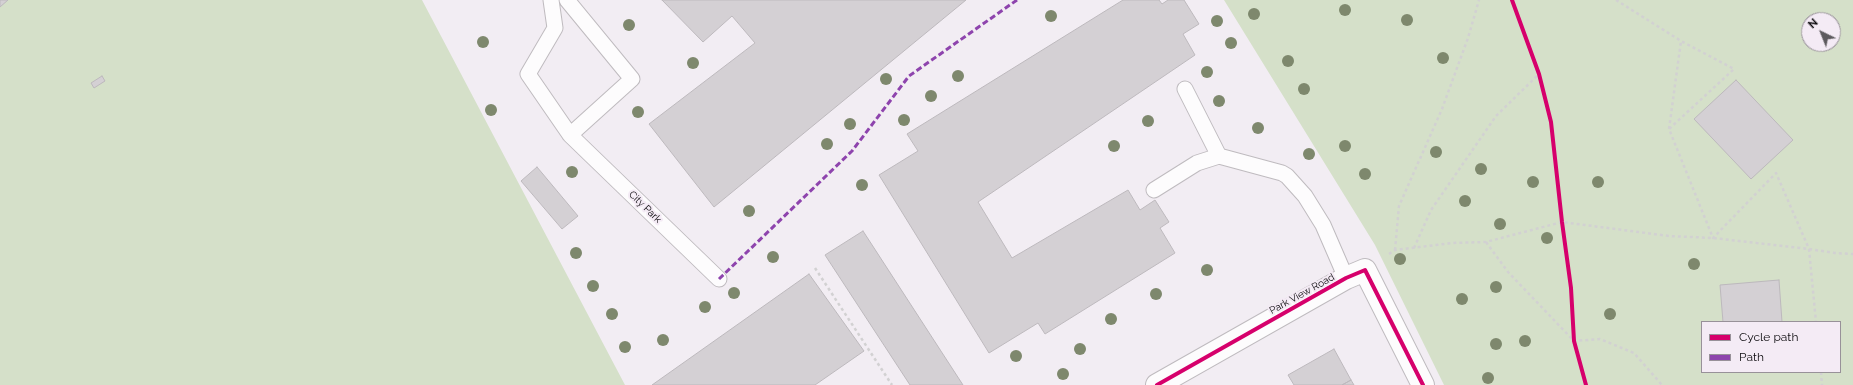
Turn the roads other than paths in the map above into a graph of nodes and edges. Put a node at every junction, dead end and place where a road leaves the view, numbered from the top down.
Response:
1 (551, 0) edge
2 (567, 0) edge
3 (1185, 89) dead end
4 (570, 135) junction
5 (1219, 156) junction
6 (1154, 190) dead end
7 (1356, 274) junction
8 (719, 279) dead end
9 (1157, 385) edge
10 (1423, 385) edge

1 - 4 lane, City Park
2 - 4 lane
3 - 5 lane
4 - 8 lane, City Park
5 - 6 lane
5 - 7 lane
7 - 9 street, Park View Road
7 - 10 street

